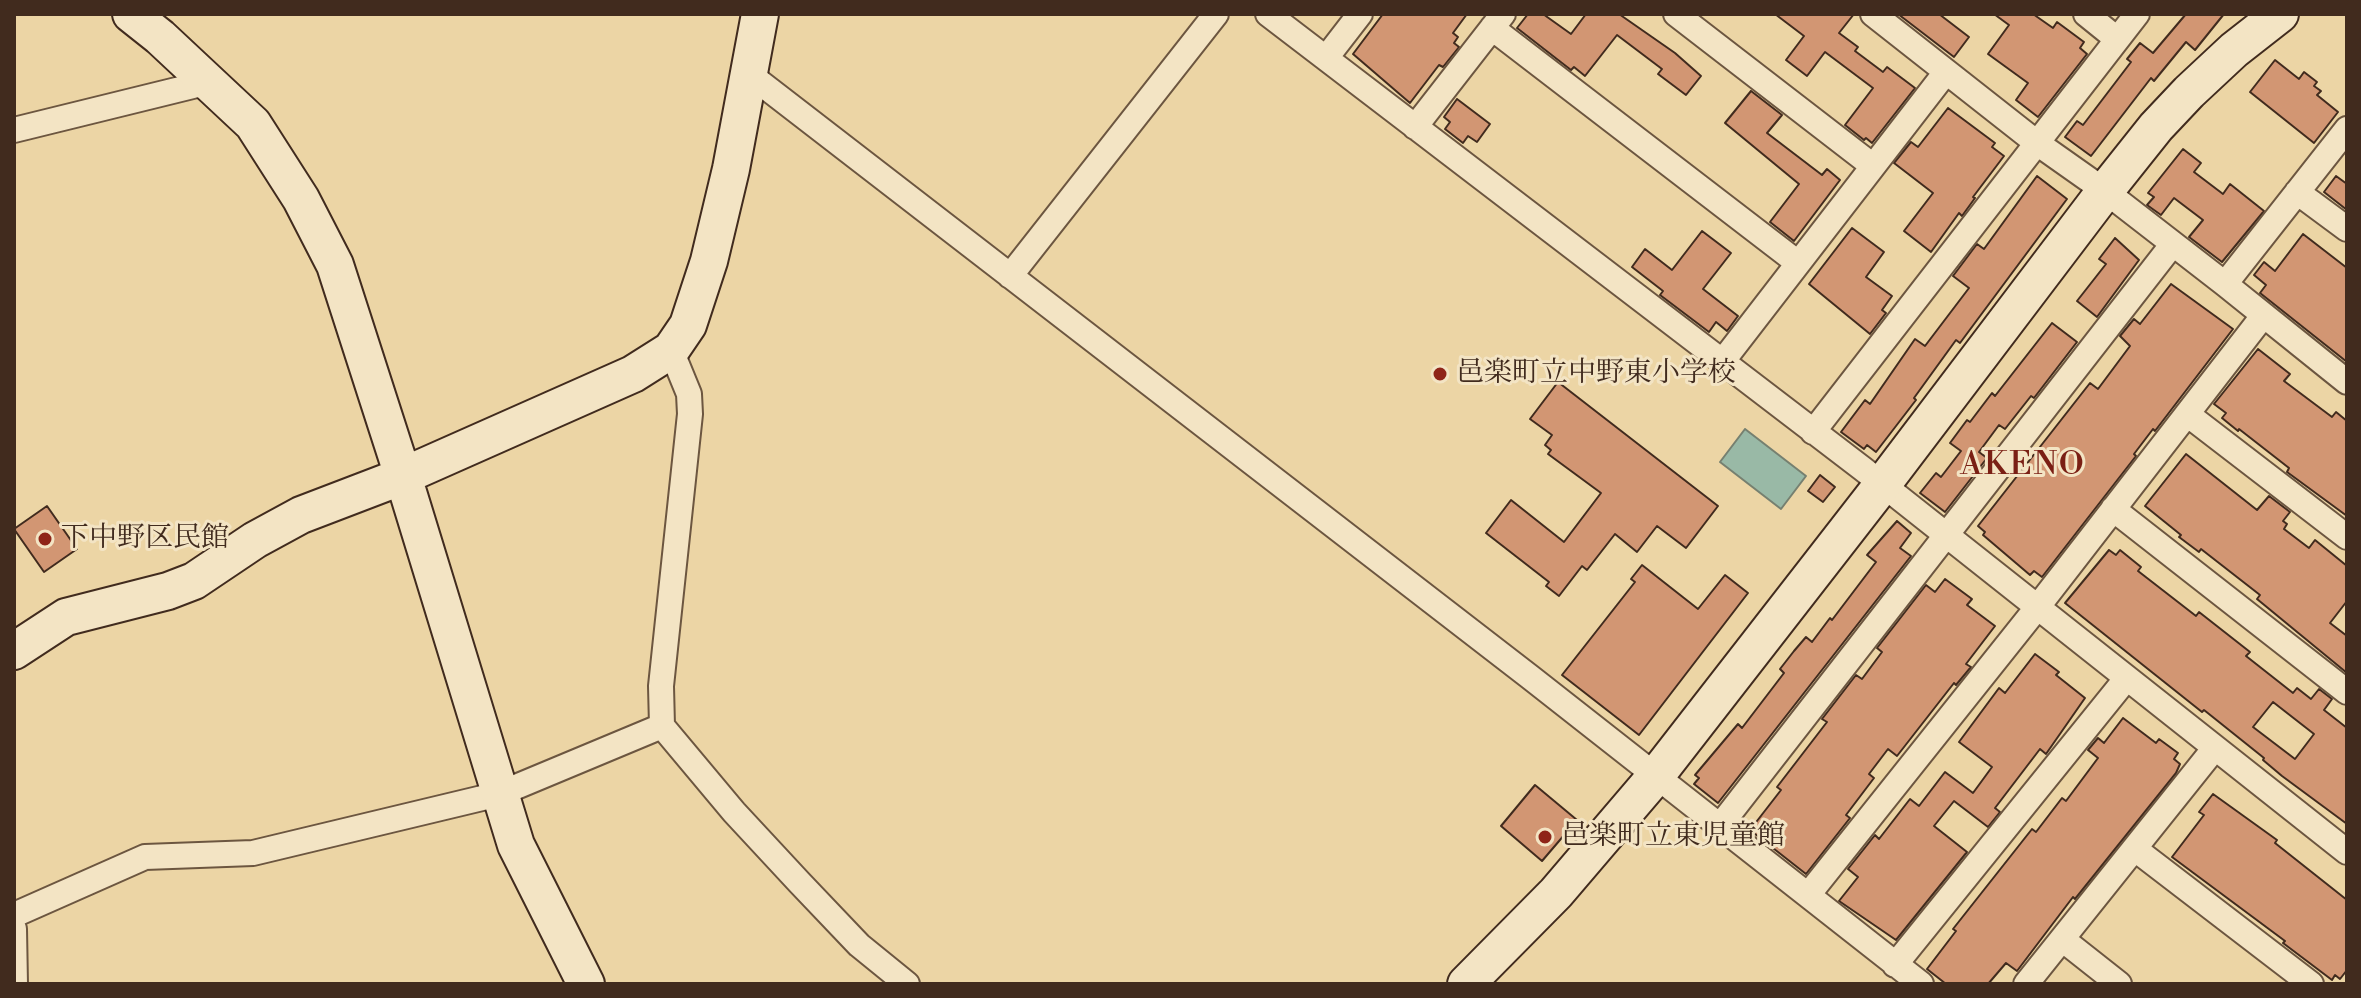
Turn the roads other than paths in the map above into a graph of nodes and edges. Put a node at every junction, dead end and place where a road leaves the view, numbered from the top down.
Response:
1 (131, 14) edge
2 (760, 14) edge
3 (1216, 14) edge
4 (1268, 14) edge
5 (1360, 14) edge
6 (1676, 14) edge
7 (1873, 14) edge
8 (2086, 14) edge
9 (2137, 14) edge
10 (2280, 14) edge
11 (1498, 21) edge
12 (2117, 39) junction
13 (1326, 58) junction
14 (1946, 72) junction
15 (749, 74) junction
16 (209, 82) junction
17 (1415, 127) junction
18 (2347, 129) edge
19 (14, 130) edge
20 (2037, 143) junction
21 (1873, 166) junction
22 (2105, 191) junction
23 (2297, 192) junction
24 (2347, 229) edge
25 (2172, 245) junction
26 (1798, 263) junction
27 (1010, 276) junction
28 (2225, 284) junction
29 (2263, 316) junction
30 (671, 350) junction
31 (1722, 362) junction
32 (2347, 382) edge
33 (2187, 414) junction
34 (1813, 432) junction
35 (403, 476) junction
36 (1882, 485) junction
37 (2113, 509) junction
38 (1947, 537) junction
39 (2347, 537) edge
40 (2036, 609) junction
41 (14, 651) edge
42 (2126, 679) junction
43 (2347, 692) edge
44 (662, 726) junction
45 (2214, 749) junction
46 (1655, 777) junction
47 (499, 794) junction
48 (1719, 827) junction
49 (2346, 848) edge
50 (2135, 849) junction
51 (1808, 895) junction
52 (14, 915) edge
53 (14, 929) edge
54 (2062, 939) junction
55 (1895, 965) junction
56 (15, 984) edge
57 (586, 984) edge
58 (907, 984) edge
59 (1466, 984) edge
60 (1921, 984) edge
61 (2026, 984) edge
62 (2119, 984) edge
63 (2311, 984) edge

1 - 16 street
2 - 15 street
3 - 27 street
4 - 13 street
5 - 13 street
6 - 21 street
7 - 14 street
8 - 12 street
9 - 12 street
10 - 22 street
11 - 17 street
11 - 26 street
12 - 20 street
13 - 17 street
14 - 20 street
14 - 21 street
15 - 27 street
15 - 30 street
16 - 19 street
16 - 35 street
17 - 31 street
18 - 23 street
20 - 22 street
20 - 34 street
21 - 26 street
22 - 25 street
22 - 36 street
23 - 24 street
23 - 28 street
25 - 28 street
25 - 38 street
26 - 31 street
27 - 46 street
28 - 29 street
29 - 32 street
29 - 33 street
30 - 35 street
30 - 44 street
31 - 34 street
33 - 37 street
33 - 39 street
34 - 36 street
35 - 41 street
35 - 47 street
36 - 38 street
36 - 46 street
37 - 40 street
37 - 43 street
38 - 40 street
38 - 48 street
40 - 42 street
40 - 51 street
42 - 45 street
42 - 55 street
44 - 47 street
44 - 58 street
45 - 49 street
45 - 50 street
46 - 48 street
46 - 59 street
47 - 52 street
47 - 57 street
48 - 51 street
50 - 54 street
50 - 63 street
51 - 55 street
53 - 56 street
54 - 61 street
54 - 62 street
55 - 60 street

